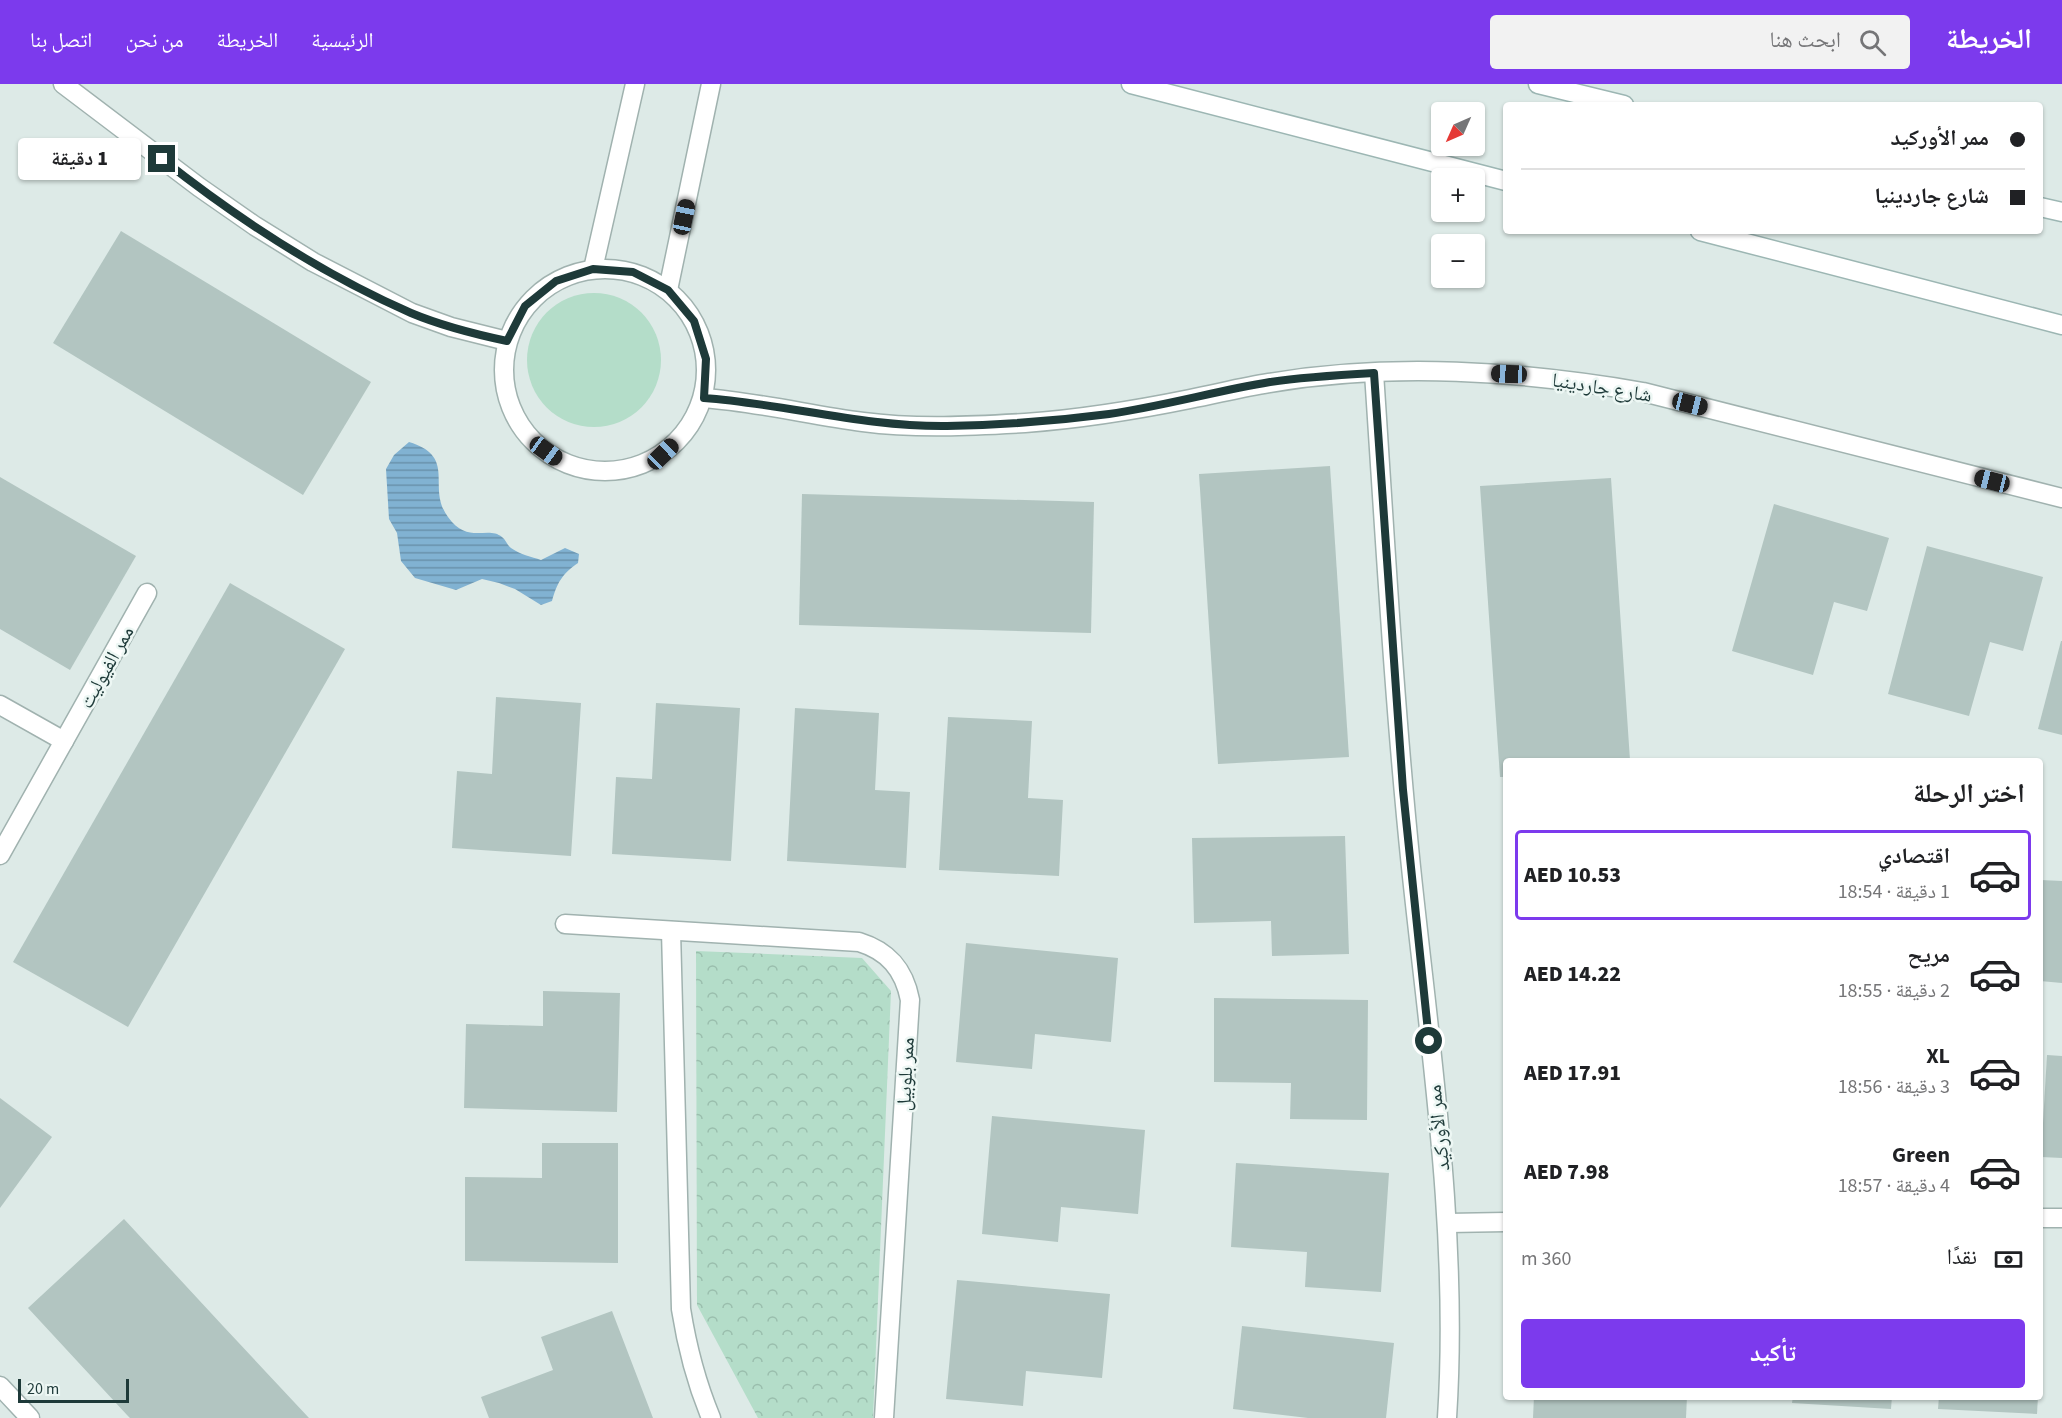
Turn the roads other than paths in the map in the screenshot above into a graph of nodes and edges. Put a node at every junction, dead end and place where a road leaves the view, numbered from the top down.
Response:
1 (63, 84) edge
2 (635, 84) edge
3 (711, 84) edge
4 (1131, 84) edge
5 (1538, 84) edge
6 (1612, 102) edge
7 (1503, 180) edge
8 (2043, 208) edge
9 (2062, 212) edge
10 (1712, 234) edge
11 (593, 269) junction
12 (668, 290) junction
13 (2062, 324) edge
14 (507, 341) junction
15 (1374, 373) junction
16 (704, 398) junction
17 (2062, 498) edge
18 (147, 593) dead end
19 (0, 705) edge
20 (64, 741) junction
21 (0, 855) edge
22 (564, 924) dead end
23 (671, 931) junction
24 (2043, 1218) edge
25 (2062, 1218) edge
26 (1503, 1222) edge
27 (1448, 1223) junction
28 (0, 1386) edge
29 (30, 1418) edge
30 (711, 1418) edge
31 (884, 1418) edge
32 (1448, 1418) edge

1 - 14 street
2 - 11 street
3 - 12 street
4 - 7 street
5 - 6 street
8 - 9 street
10 - 13 street
11 - 12 street
11 - 14 street
12 - 16 street
14 - 16 street
15 - 16 street, شارع جاردينيا
15 - 17 street, شارع جاردينيا
15 - 27 street, ممر الأوركيد
18 - 20 street, ممر الفيوليت
19 - 20 street
20 - 21 street, ممر الفيوليت
22 - 23 street, ممر بلوبيل
23 - 30 street
23 - 31 street, ممر بلوبيل
24 - 25 street
26 - 27 street
27 - 32 street, ممر الأوركيد
28 - 29 street

